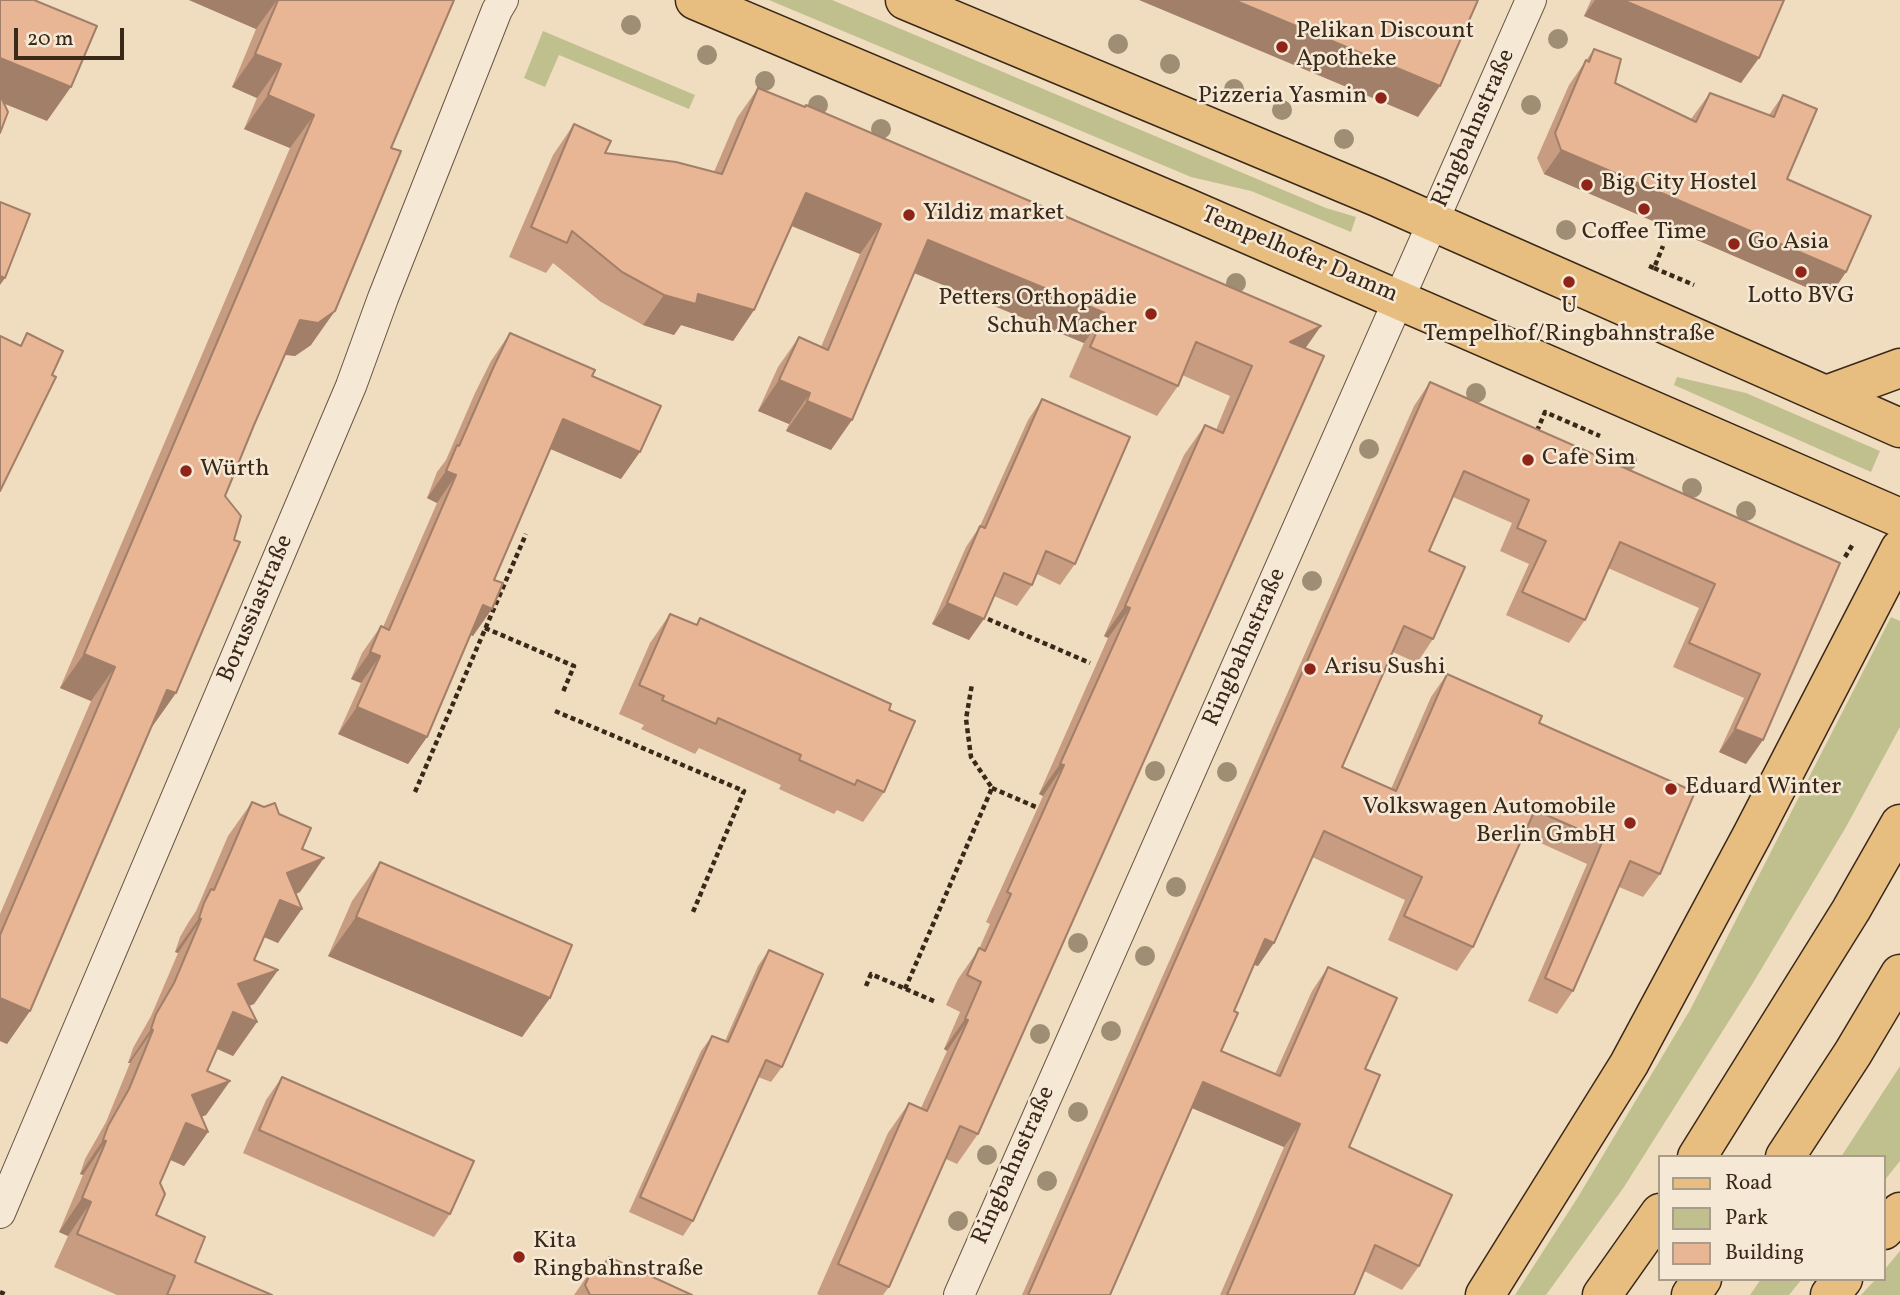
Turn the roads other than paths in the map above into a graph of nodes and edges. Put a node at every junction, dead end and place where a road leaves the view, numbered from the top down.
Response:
1 (503, 0) edge
2 (695, 0) edge
3 (905, 0) edge
4 (1531, 0) edge
5 (1434, 223) junction
6 (1400, 299) junction
7 (1900, 368) edge
8 (1826, 395) junction
9 (1900, 428) edge
10 (1900, 518) edge
11 (1900, 549) edge
12 (1900, 824) edge
13 (1900, 974) edge
14 (1697, 1155) edge
15 (1786, 1155) edge
16 (1900, 1212) edge
17 (0, 1213) edge
18 (1658, 1216) edge
19 (1886, 1228) edge
20 (1841, 1281) edge
21 (959, 1295) edge
22 (1485, 1295) edge
23 (1602, 1295) edge
24 (1830, 1295) edge

1 - 17 street, Borussiastraße
2 - 6 main road, Tempelhofer Damm
3 - 5 main road
4 - 5 street, Ringbahnstraße
5 - 6 street, Ringbahnstraße
5 - 8 main road
6 - 10 main road, Tempelhofer Damm
6 - 21 street, Ringbahnstraße
7 - 8 main road
8 - 9 main road
11 - 22 main road
12 - 14 main road
13 - 15 main road
16 - 19 main road
18 - 23 main road
20 - 24 main road

